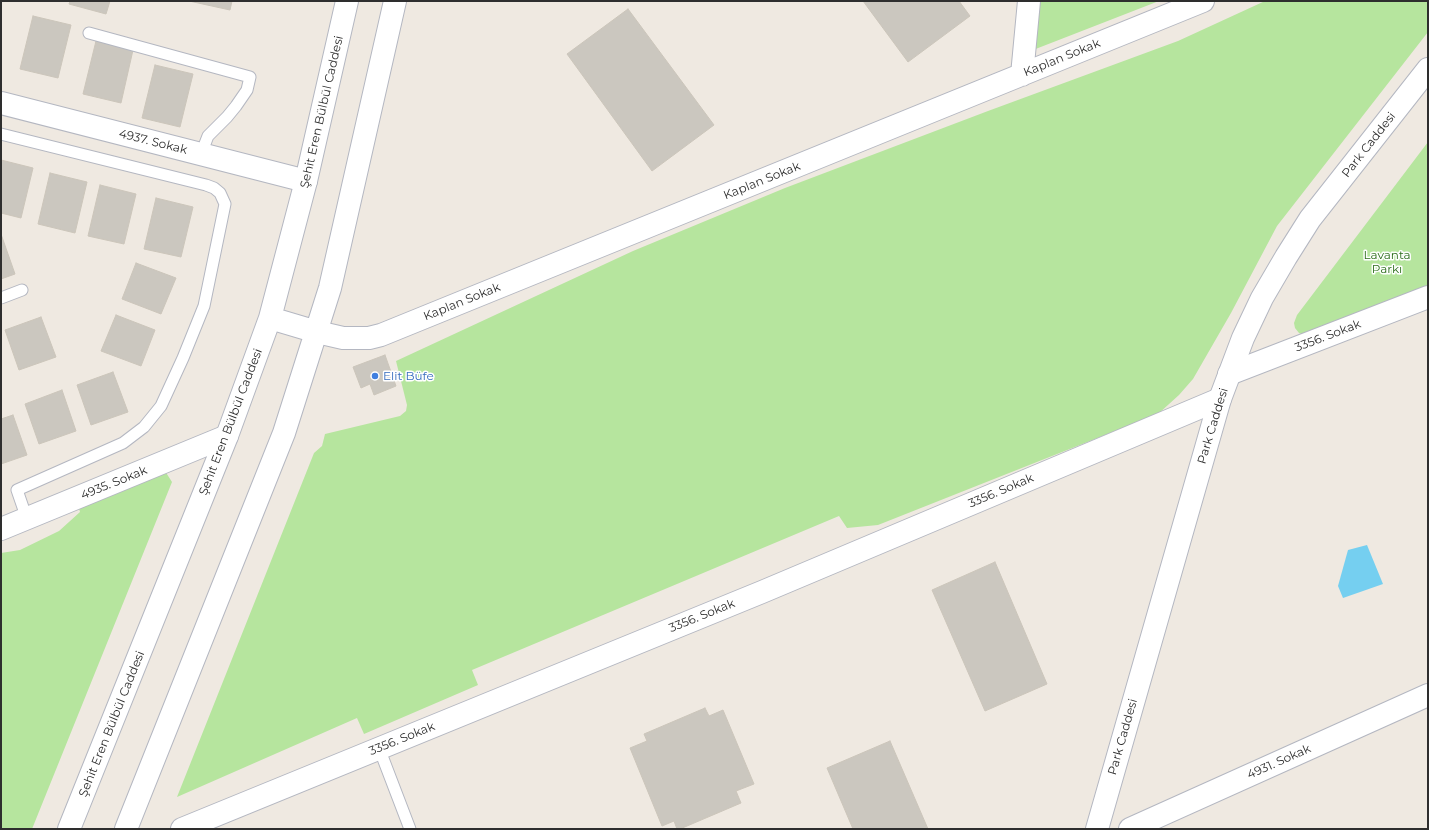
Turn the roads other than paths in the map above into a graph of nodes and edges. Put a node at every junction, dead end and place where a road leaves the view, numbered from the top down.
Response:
1 (347, 1) edge
2 (395, 1) edge
3 (1029, 1) edge
4 (1203, 1) edge
5 (88, 33) dead end
6 (1428, 69) edge
7 (1022, 75) junction
8 (1, 104) edge
9 (1, 134) edge
10 (201, 154) junction
11 (306, 181) junction
12 (22, 290) dead end
13 (1428, 297) edge
14 (1, 298) edge
15 (270, 318) junction
16 (317, 332) junction
17 (1229, 374) junction
18 (1220, 399) junction
19 (227, 436) junction
20 (27, 519) junction
21 (1, 529) edge
22 (1428, 696) edge
23 (379, 748) junction
24 (69, 829) edge
25 (126, 829) edge
26 (182, 829) edge
27 (410, 829) edge
28 (1097, 829) edge
29 (1130, 829) edge

1 - 11 street, Şehit Eren Bülbül Caddesi
2 - 16 street
3 - 7 street
4 - 7 street, Kaplan Sokak
5 - 10 lane
6 - 17 street, Park Caddesi
7 - 16 street, Kaplan Sokak
8 - 10 street, 4937. Sokak
9 - 20 lane
10 - 11 street, 4937. Sokak
11 - 15 street, Şehit Eren Bülbül Caddesi
12 - 14 lane
13 - 17 street, 3356. Sokak
15 - 16 street, Kaplan Sokak
15 - 19 street, Şehit Eren Bülbül Caddesi
16 - 25 street
17 - 18 street, Park Caddesi
18 - 23 street, 3356. Sokak
18 - 28 street, Park Caddesi
19 - 20 street, 4935. Sokak
19 - 24 street, Şehit Eren Bülbül Caddesi
20 - 21 street, 4935. Sokak
22 - 29 street, 4931. Sokak
23 - 26 street, 3356. Sokak
23 - 27 lane

